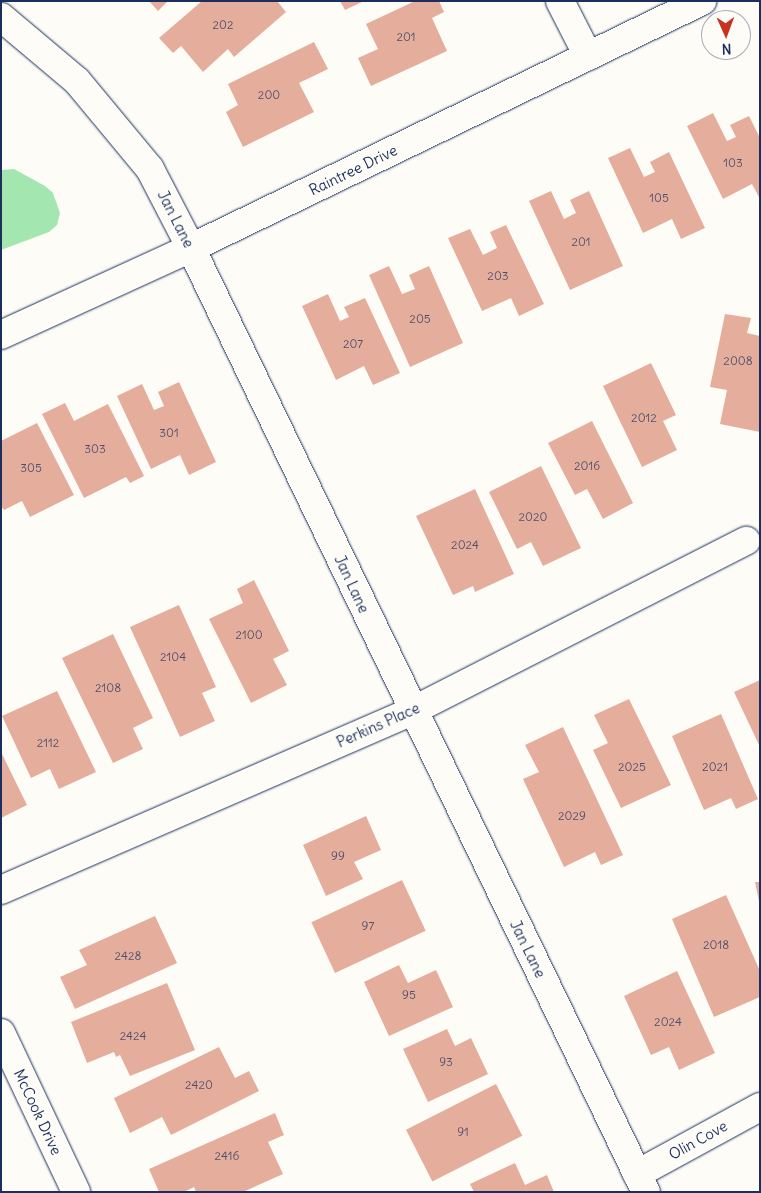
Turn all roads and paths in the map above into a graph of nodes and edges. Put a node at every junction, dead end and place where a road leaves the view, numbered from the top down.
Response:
1 (560, 1) edge
2 (702, 1) edge
3 (1, 17) edge
4 (588, 56) junction
5 (191, 248) junction
6 (1, 335) edge
7 (746, 540) dead end
8 (412, 711) junction
9 (1, 890) edge
10 (1, 1033) edge
11 (760, 1107) edge
12 (642, 1183) edge
13 (76, 1192) edge

1 - 4 street
2 - 4 street, Raintree Drive
3 - 5 street, Jan Lane
4 - 5 street, Raintree Drive
5 - 6 street, Raintree Drive
5 - 8 street, Jan Lane
7 - 8 street, Perkins Place
8 - 9 street, Perkins Place
8 - 12 street, Jan Lane
10 - 13 street, McCook Drive
11 - 12 street, Olin Cove

